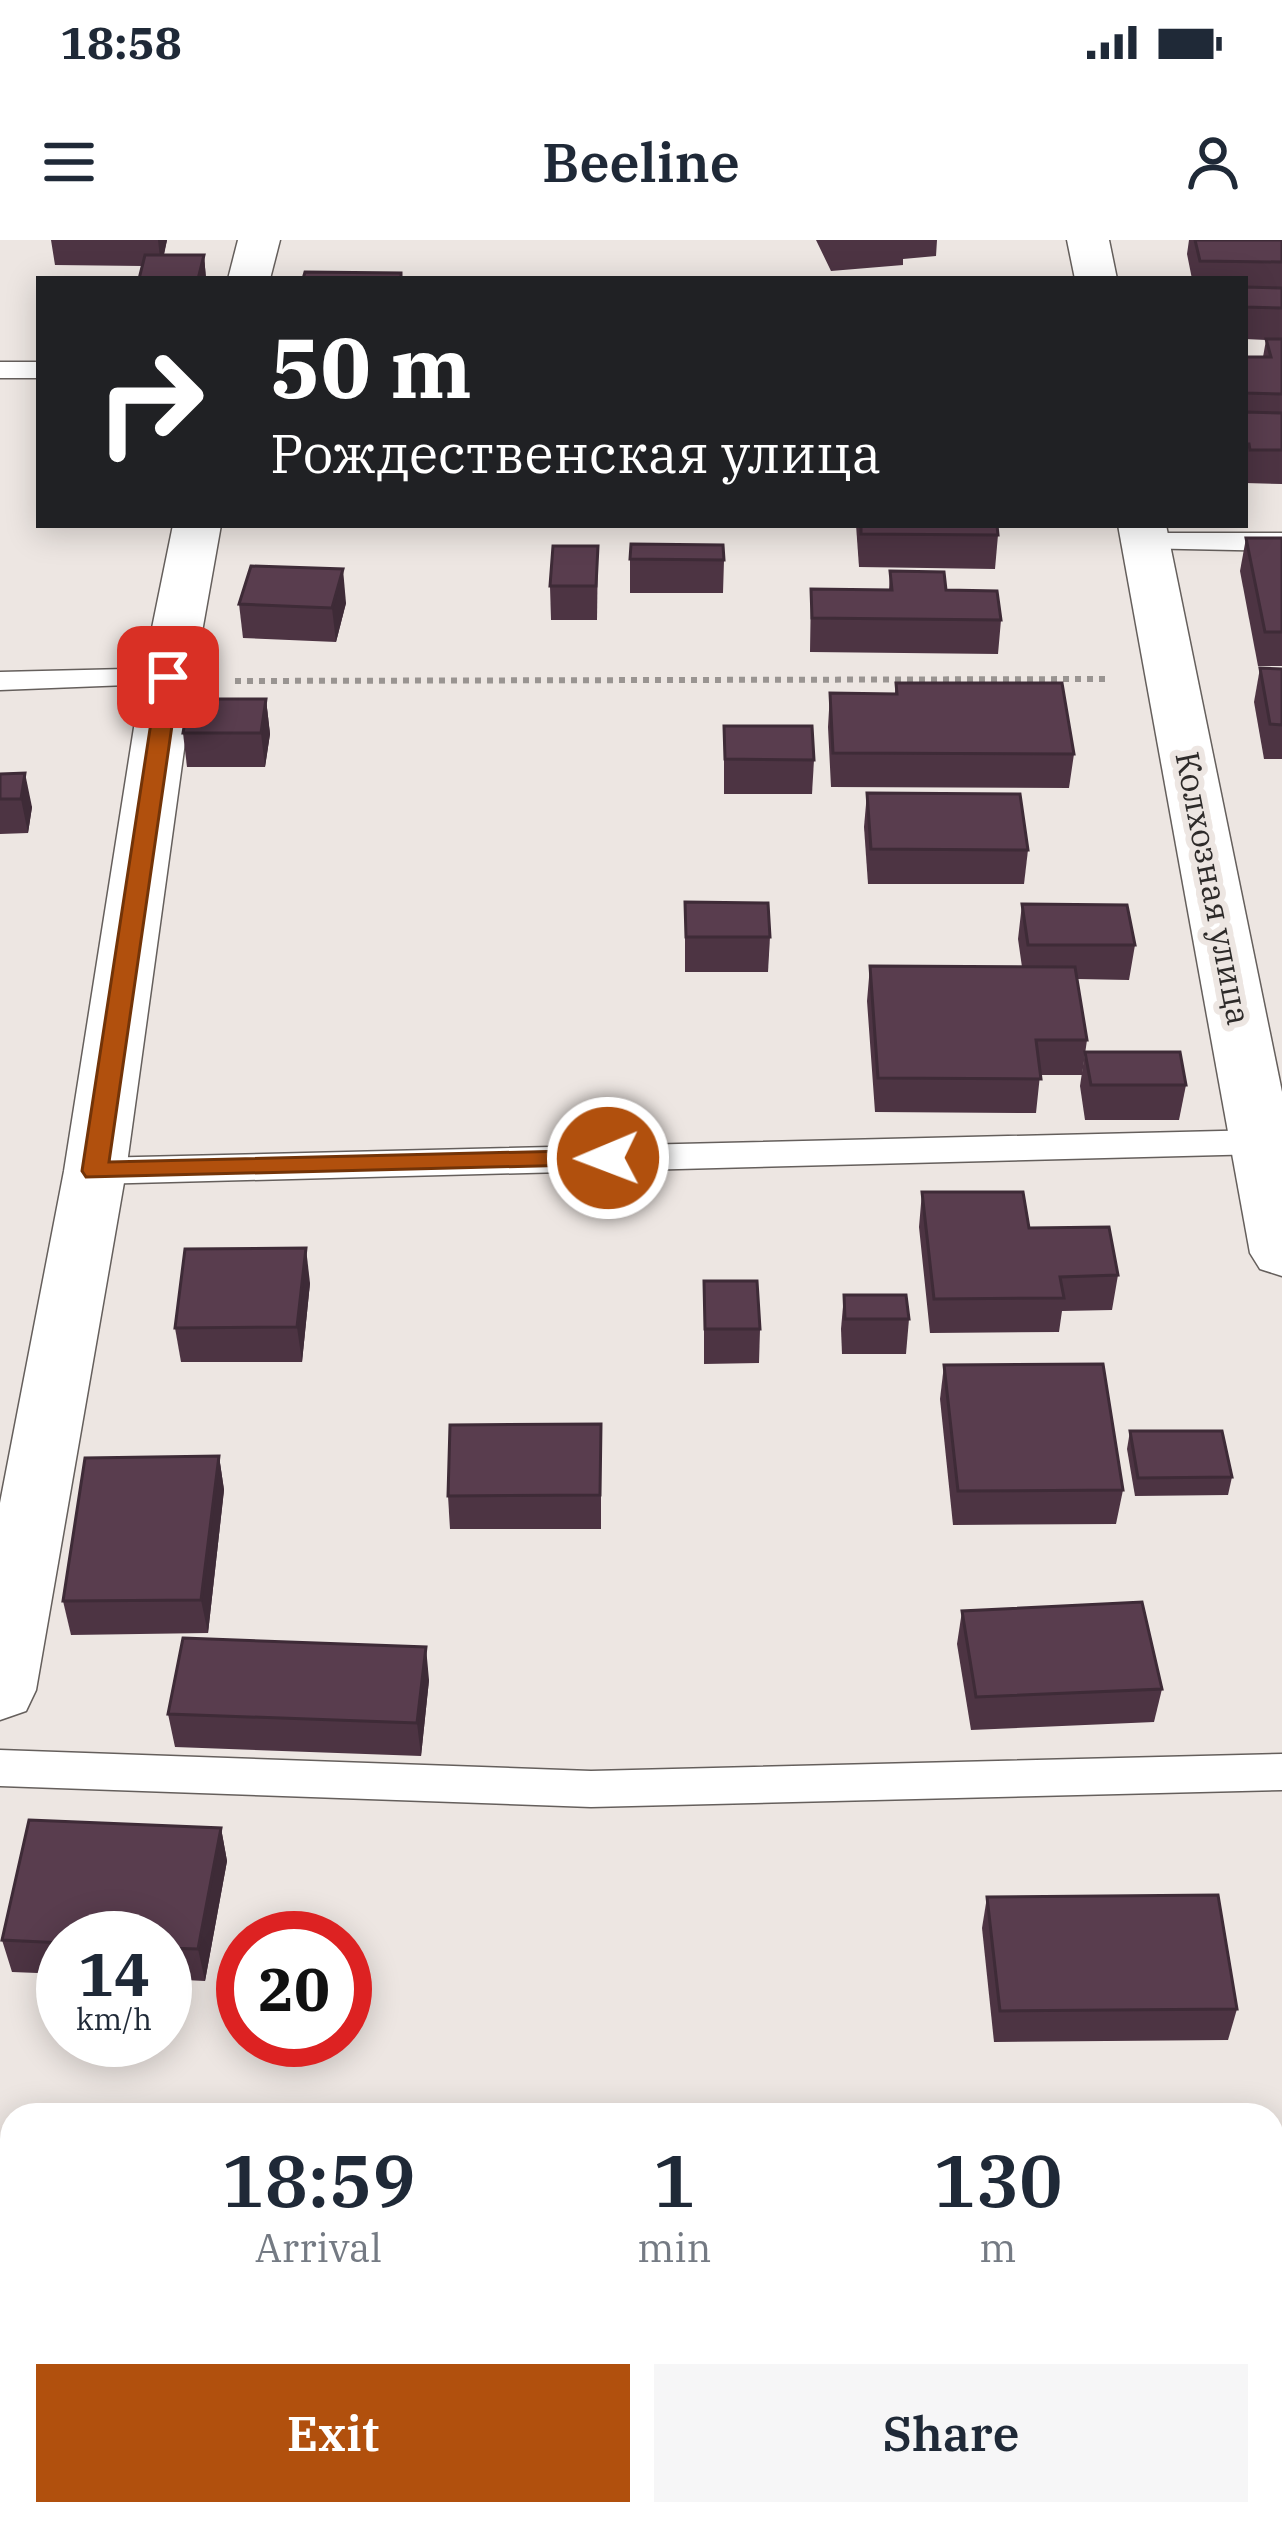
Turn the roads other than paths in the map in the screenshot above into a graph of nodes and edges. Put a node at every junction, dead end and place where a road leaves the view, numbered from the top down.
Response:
1 (259, 240) edge
2 (1088, 240) edge
3 (250, 276) edge
4 (1095, 276) edge
5 (0, 370) edge
6 (36, 370) edge
7 (196, 528) edge
8 (1143, 534) edge
9 (1282, 542) edge
10 (168, 677) junction
11 (0, 681) edge
12 (1266, 1077) edge
13 (1262, 1142) junction
14 (95, 1171) junction
15 (1282, 1253) edge
16 (0, 1690) edge
17 (0, 1768) edge
18 (1282, 1772) edge

1 - 3 street
2 - 4 street
5 - 6 lane
7 - 10 street
8 - 9 lane
8 - 12 street, Колхозная улица
10 - 11 lane
10 - 14 street
12 - 13 street, Колхозная улица
13 - 14 lane
13 - 15 street, Колхозная улица
14 - 16 street
17 - 18 lane

